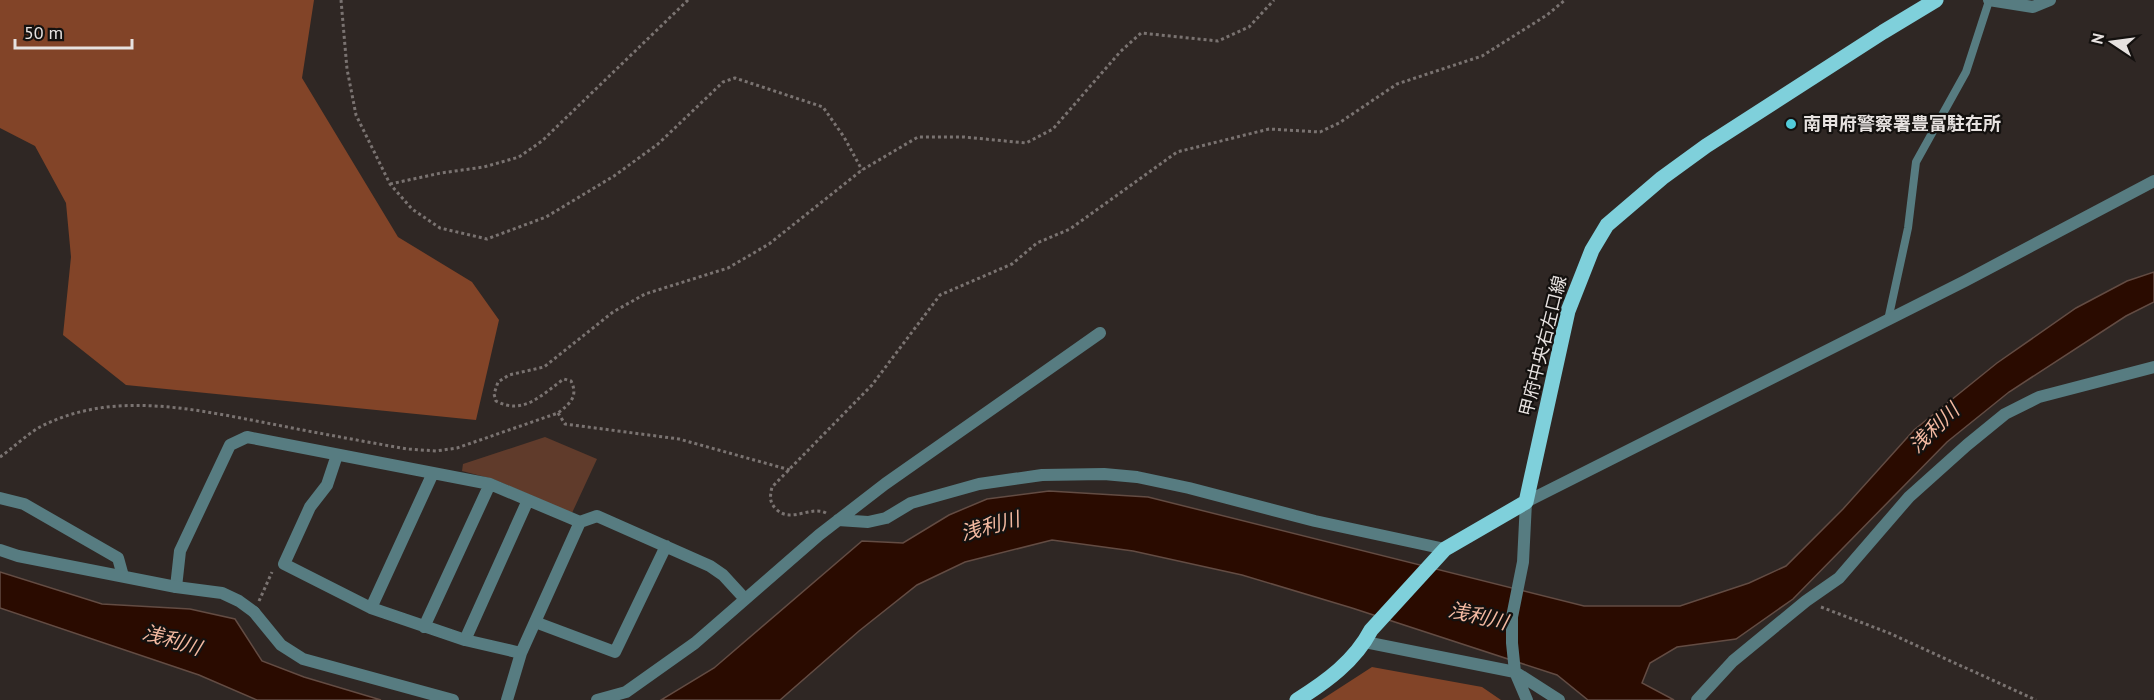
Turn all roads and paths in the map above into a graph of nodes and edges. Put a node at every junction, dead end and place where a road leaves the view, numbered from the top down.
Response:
1 (341, 0) edge
2 (688, 0) edge
3 (1274, 0) edge
4 (1565, 0) edge
5 (1936, 0) edge
6 (2050, 0) edge
7 (1989, 1) edge
8 (862, 170) junction
9 (2154, 181) edge
10 (390, 184) junction
11 (1888, 320) junction
12 (1100, 333) dead end
13 (2154, 368) edge
14 (558, 413) junction
15 (337, 455) junction
16 (0, 457) edge
17 (790, 470) junction
18 (433, 473) junction
19 (490, 484) junction
20 (0, 498) edge
21 (528, 500) junction
22 (1526, 502) junction
23 (838, 520) junction
24 (580, 522) junction
25 (666, 546) junction
26 (0, 550) edge
27 (1441, 553) junction
28 (284, 564) junction
29 (123, 576) junction
30 (176, 587) junction
31 (745, 599) junction
32 (1806, 601) junction
33 (371, 608) junction
34 (254, 612) junction
35 (535, 622) junction
36 (424, 627) junction
37 (1368, 636) junction
38 (465, 640) junction
39 (521, 653) junction
40 (1515, 672) junction
41 (453, 700) edge
42 (507, 700) edge
43 (597, 700) edge
44 (1297, 700) edge
45 (1527, 700) edge
46 (1559, 700) edge
47 (1697, 700) edge
48 (2036, 700) edge

1 - 10 path
2 - 10 path
3 - 8 path
4 - 17 path
5 - 22 main road, 甲府中央右左口線
6 - 7 street
7 - 11 lane
8 - 10 path
8 - 14 path
9 - 11 street
11 - 22 street
12 - 23 street
13 - 32 street
14 - 16 path
14 - 17 path
15 - 18 street
15 - 28 street
15 - 30 street
17 - 23 path
18 - 19 street
18 - 33 street
19 - 21 street
19 - 36 street
20 - 29 street
21 - 24 street
21 - 38 street
22 - 27 main road
22 - 40 street
23 - 27 street
23 - 31 street
24 - 25 street
24 - 35 street
25 - 31 street
25 - 35 street
26 - 29 street
27 - 37 main road
28 - 33 street
28 - 34 path
29 - 30 street
30 - 34 street
31 - 43 street
32 - 47 street
32 - 48 path
33 - 36 street
34 - 41 street
35 - 39 street
36 - 38 street
37 - 40 street
37 - 44 main road
38 - 39 street
39 - 42 street
40 - 45 street
40 - 46 street

